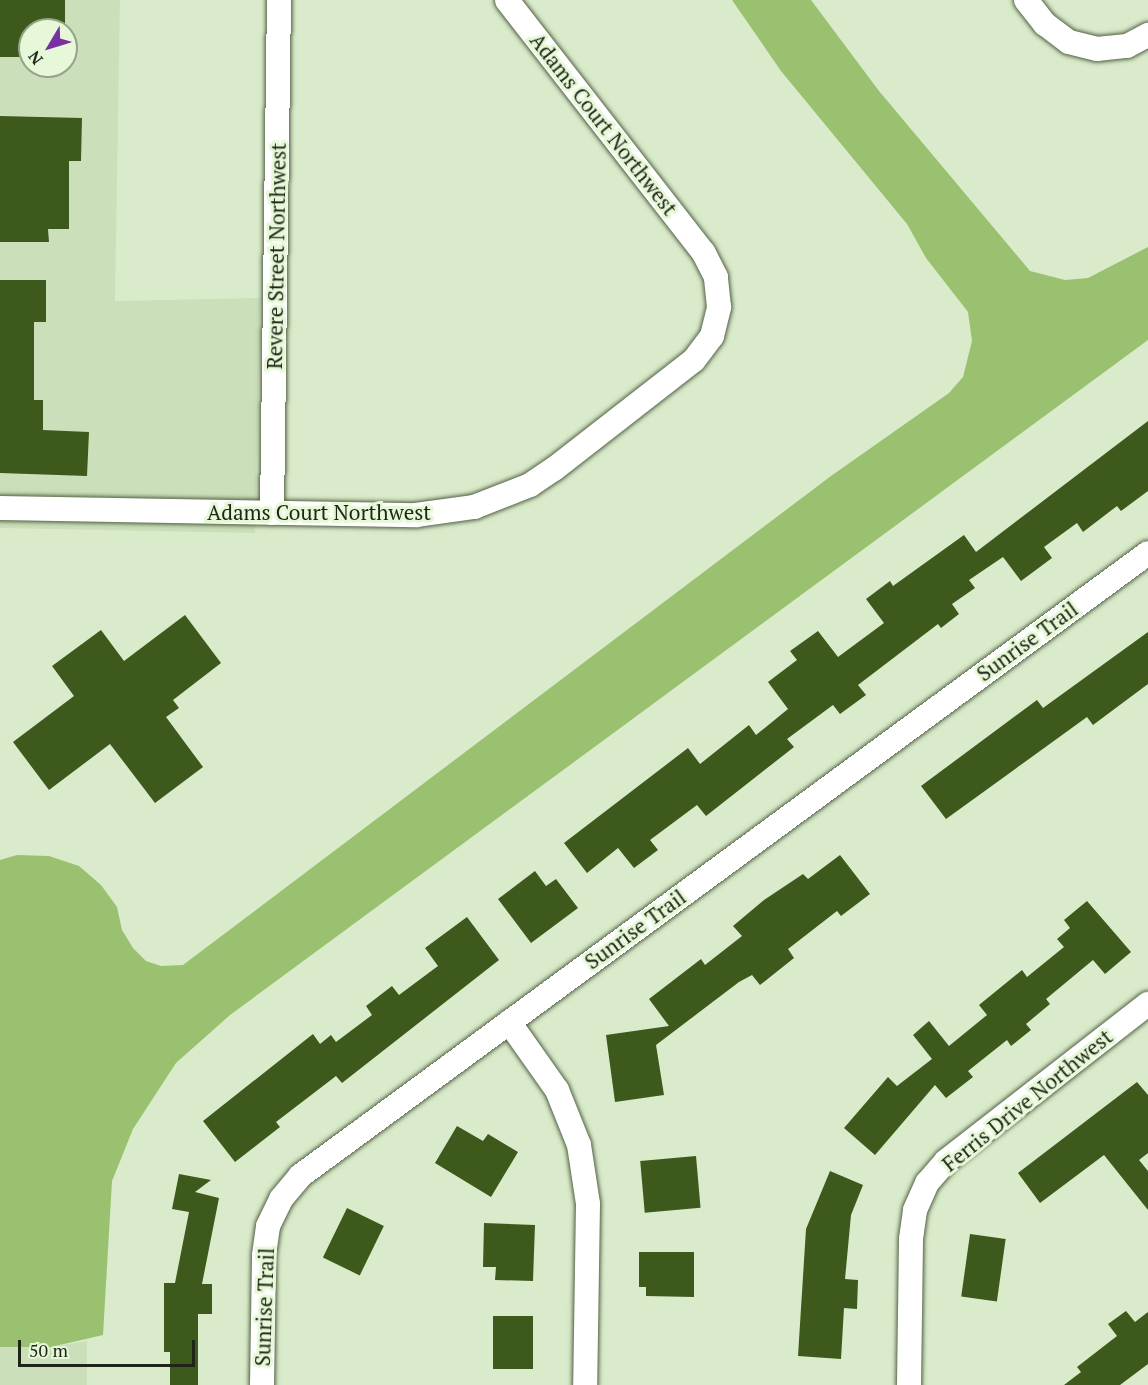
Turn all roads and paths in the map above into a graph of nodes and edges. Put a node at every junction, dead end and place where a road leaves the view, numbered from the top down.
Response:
1 (279, 0) edge
2 (507, 0) edge
3 (1026, 0) edge
4 (1148, 35) edge
5 (0, 508) edge
6 (272, 513) junction
7 (1148, 553) edge
8 (1148, 1004) edge
9 (509, 1022) junction
10 (262, 1385) edge
11 (585, 1385) edge
12 (909, 1385) edge

1 - 6 street, Revere Street Northwest
2 - 6 street, Adams Court Northwest
3 - 4 street
5 - 6 street, Adams Court Northwest
7 - 9 street, Sunrise Trail
8 - 12 street, Ferris Drive Northwest
9 - 10 street, Sunrise Trail
9 - 11 street

